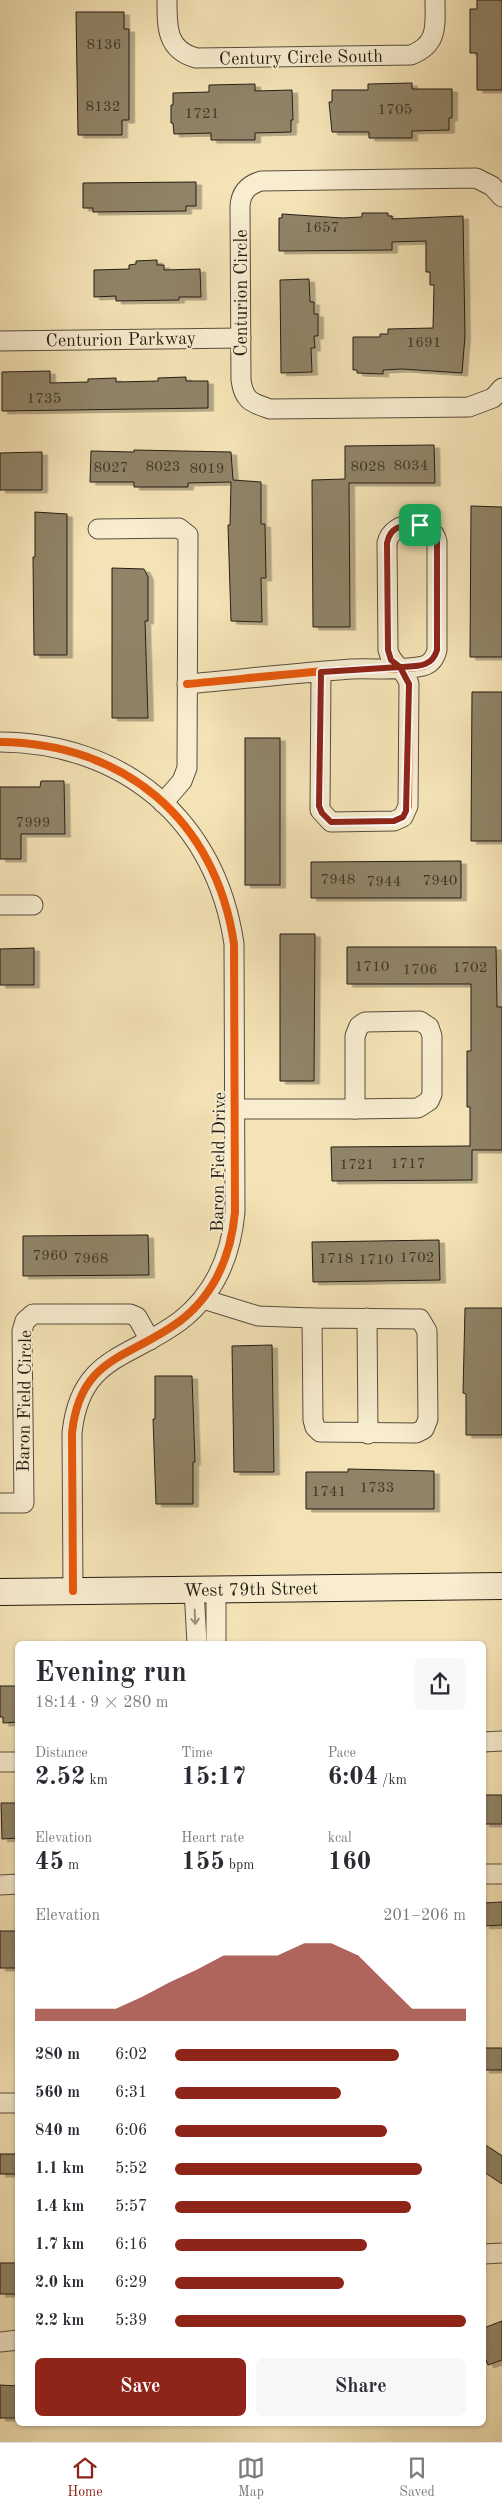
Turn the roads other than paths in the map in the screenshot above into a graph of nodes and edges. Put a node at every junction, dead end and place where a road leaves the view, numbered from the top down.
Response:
1 (167, 0) edge
2 (435, 0) edge
3 (502, 197) edge
4 (241, 338) junction
5 (0, 340) edge
6 (502, 388) edge
7 (98, 529) dead end
8 (395, 661) junction
9 (321, 672) junction
10 (187, 684) junction
11 (0, 742) edge
12 (164, 804) junction
13 (0, 904) edge
14 (32, 905) dead end
15 (235, 1109) junction
16 (355, 1109) junction
17 (203, 1299) junction
18 (312, 1318) junction
19 (367, 1318) junction
20 (150, 1340) junction
21 (368, 1434) junction
22 (0, 1503) edge
23 (502, 1586) edge
24 (205, 1589) junction
25 (73, 1591) junction
26 (0, 1592) edge
27 (197, 1641) edge
28 (215, 1641) edge
29 (486, 1742) edge
30 (502, 1742) edge
31 (0, 1762) edge
32 (15, 1762) edge
33 (486, 1874) edge
34 (502, 1874) edge
35 (15, 1884) edge
36 (0, 1885) edge
37 (0, 2103) edge
38 (15, 2103) edge
39 (502, 2253) edge
40 (486, 2254) edge
41 (15, 2340) edge
42 (0, 2342) edge

1 - 2 street, Century Circle South
3 - 4 street, Centurion Circle
4 - 5 street, Centurion Parkway
4 - 6 street, Centurion Circle
7 - 10 street
8 - 8 street
8 - 9 street
8 - 9 street
9 - 10 street
10 - 12 street
11 - 12 street, Baron Field Drive
12 - 15 street, Baron Field Drive
13 - 14 street
15 - 16 street
15 - 17 street, Baron Field Drive
16 - 16 street
17 - 18 street
17 - 20 street, Baron Field Drive
18 - 19 street
18 - 21 street
19 - 21 street
19 - 21 street
20 - 22 street, Baron Field Circle
20 - 25 street, Baron Field Drive
23 - 24 main road, West 79th Street
24 - 25 main road, West 79th Street
24 -> 27 street
24 - 28 street
25 - 26 main road, West 79th Street
29 - 30 street
31 - 32 street
33 - 34 street
35 - 36 street
37 - 38 street
39 - 40 street
41 - 42 street

